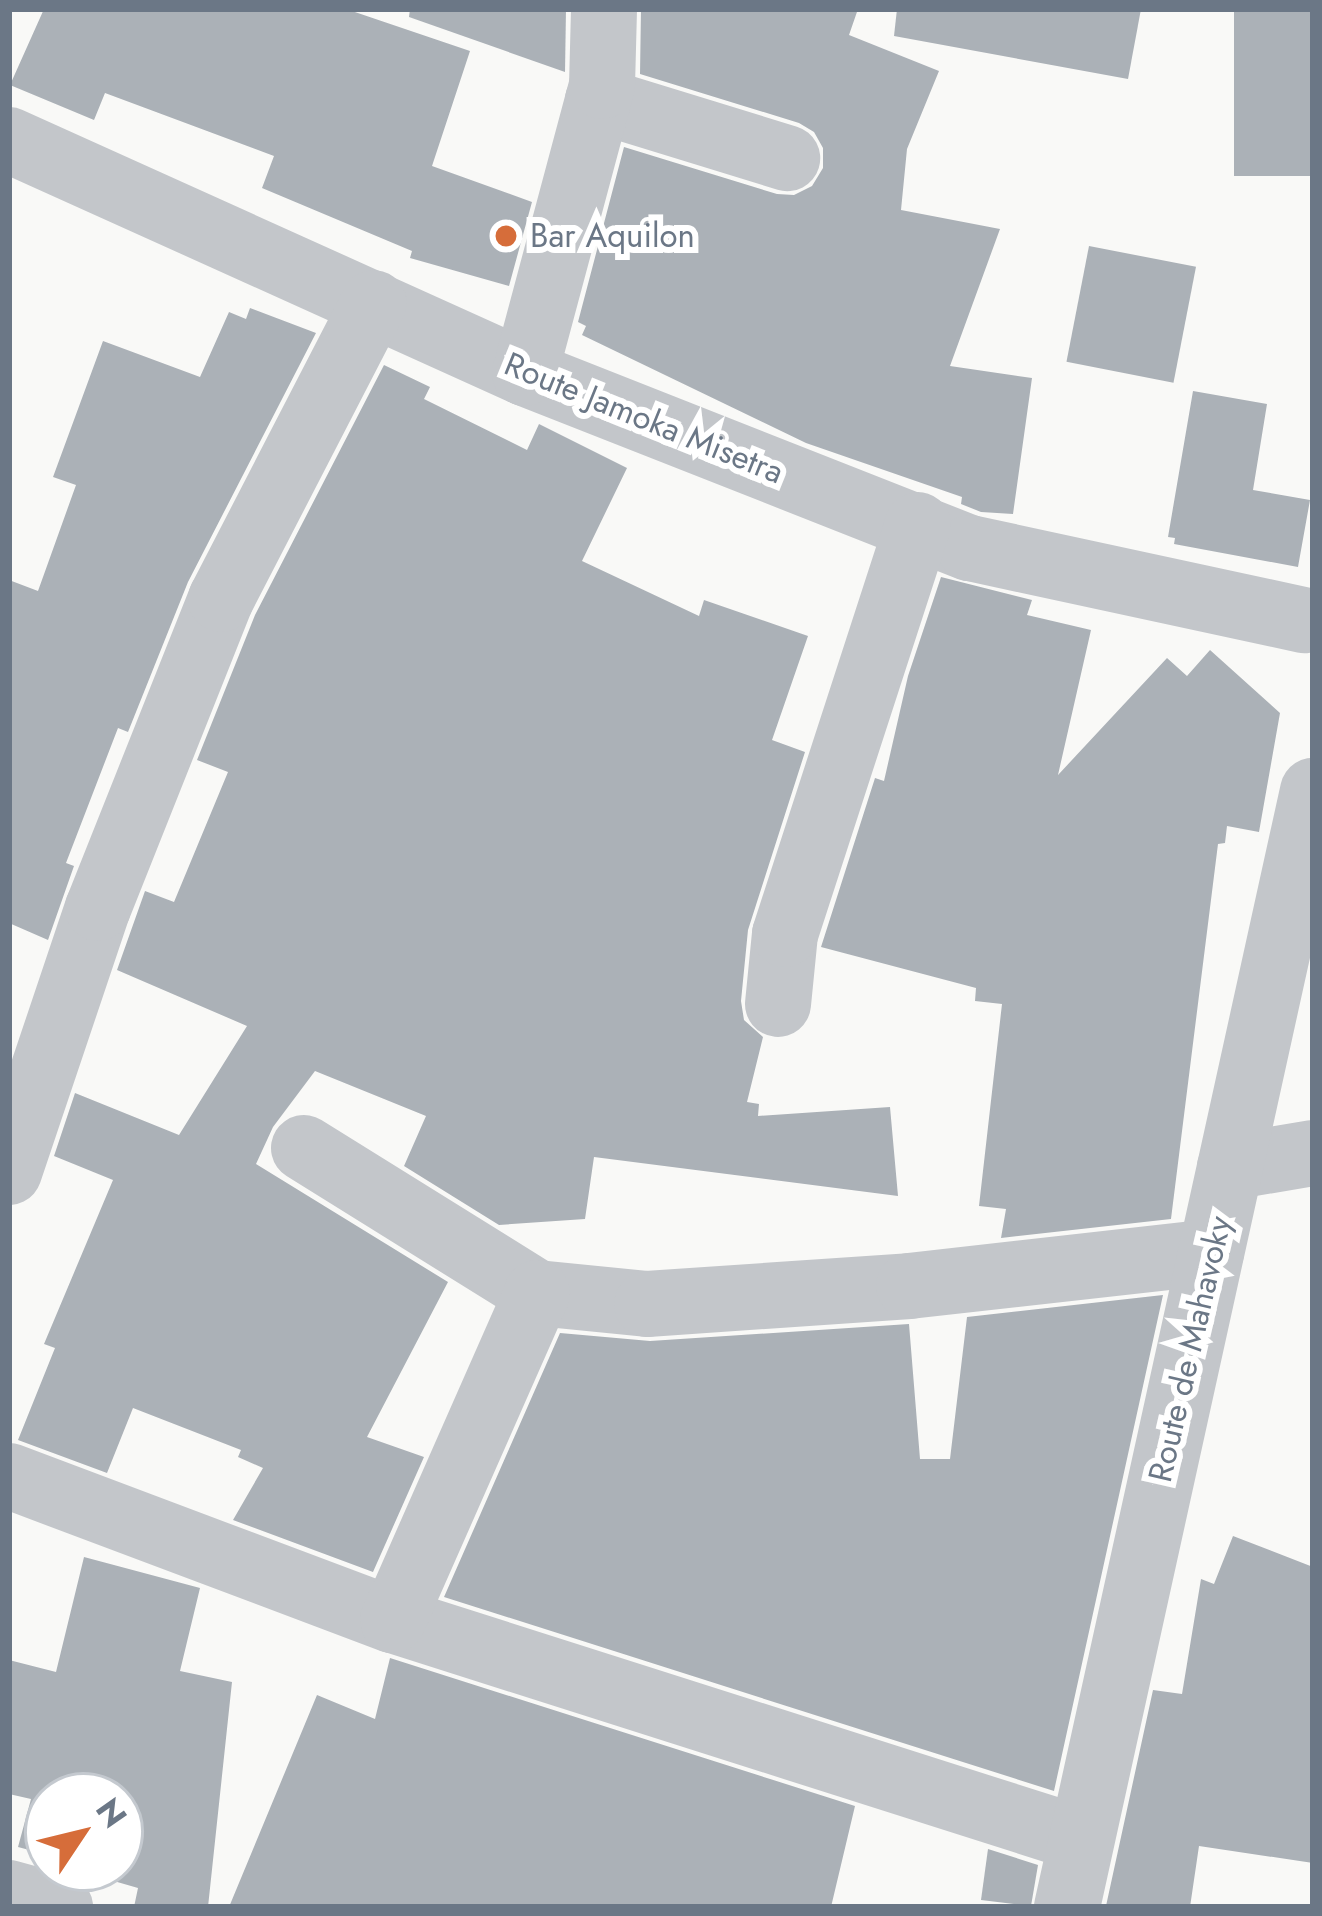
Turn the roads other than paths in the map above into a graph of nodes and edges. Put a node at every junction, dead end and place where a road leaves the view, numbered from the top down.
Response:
1 (604, 9) edge
2 (598, 100) junction
3 (9, 140) edge
4 (787, 158) dead end
5 (374, 303) junction
6 (525, 373) junction
7 (918, 525) junction
8 (1310, 630) edge
9 (1313, 791) edge
10 (778, 1004) dead end
11 (304, 1148) dead end
12 (1313, 1153) edge
13 (1231, 1167) junction
14 (9, 1172) edge
15 (1211, 1252) junction
16 (537, 1293) junction
17 (9, 1476) edge
18 (393, 1620) junction
19 (1081, 1839) junction
20 (9, 1893) edge
21 (60, 1907) edge
22 (1067, 1907) edge

1 - 2 street
2 - 4 street
2 - 6 street
3 - 5 street, Route Jamoka Misetra
5 - 6 street, Route Jamoka Misetra
5 - 14 street
6 - 7 street, Route Jamoka Misetra
7 - 8 street, Route Jamoka Misetra
7 - 10 street
9 - 13 street, Route de Mahavoky
11 - 16 street
12 - 13 street
13 - 15 street, Route de Mahavoky
15 - 16 street
15 - 19 street, Route de Mahavoky
16 - 18 street
17 - 18 street
18 - 19 street
19 - 22 street, Route de Mahavoky
20 - 21 street

